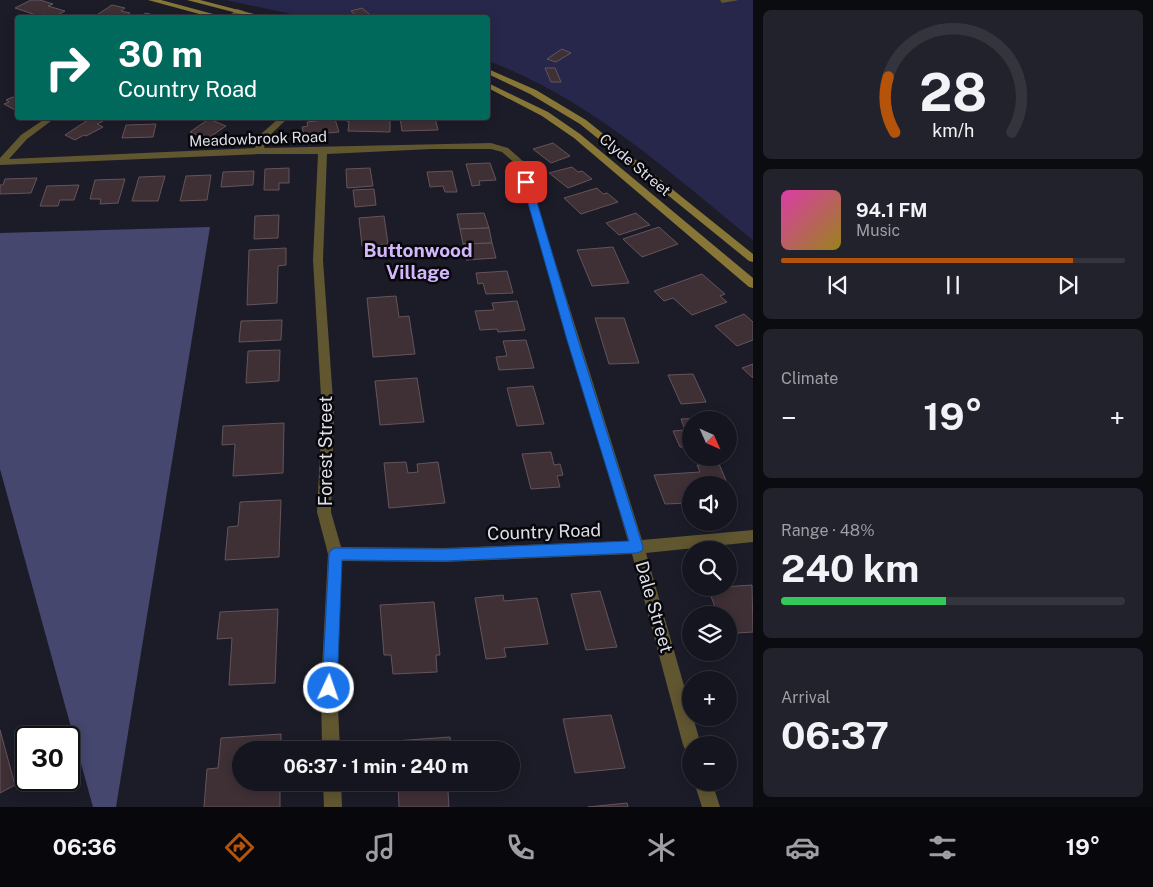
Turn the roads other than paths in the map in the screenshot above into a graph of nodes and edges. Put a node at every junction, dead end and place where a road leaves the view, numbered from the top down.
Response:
1 (152, 0) edge
2 (191, 0) edge
3 (736, 0) edge
4 (722, 1) dead end
5 (240, 11) junction
6 (213, 15) edge
7 (234, 15) edge
8 (255, 15) edge
9 (490, 72) edge
10 (490, 86) edge
11 (48, 120) edge
12 (282, 120) edge
13 (259, 151) junction
14 (323, 151) junction
15 (514, 157) joint
16 (1, 162) edge
17 (753, 259) edge
18 (753, 284) edge
19 (753, 536) edge
20 (637, 547) junction
21 (335, 554) junction
22 (690, 736) edge
23 (331, 741) edge
24 (332, 791) edge
25 (705, 791) edge
26 (333, 807) edge
27 (710, 807) edge

1 - 6 main road
2 - 5 main road
3 - 4 lane
5 - 7 street
5 - 8 main road
9 - 17 main road, Clyde Street
10 - 18 main road, Clyde Street
11 - 16 street
12 - 13 street
13 - 14 street, Meadowbrook Road
13 - 16 street, Meadowbrook Road
14 - 15 street, Meadowbrook Road
14 - 21 street, Forest Street
15 - 20 street, Dale Street
19 - 20 street, Country Road
20 - 21 street, Country Road
20 - 22 street, Dale Street
21 - 23 street, Forest Street
24 - 26 street
25 - 27 street

